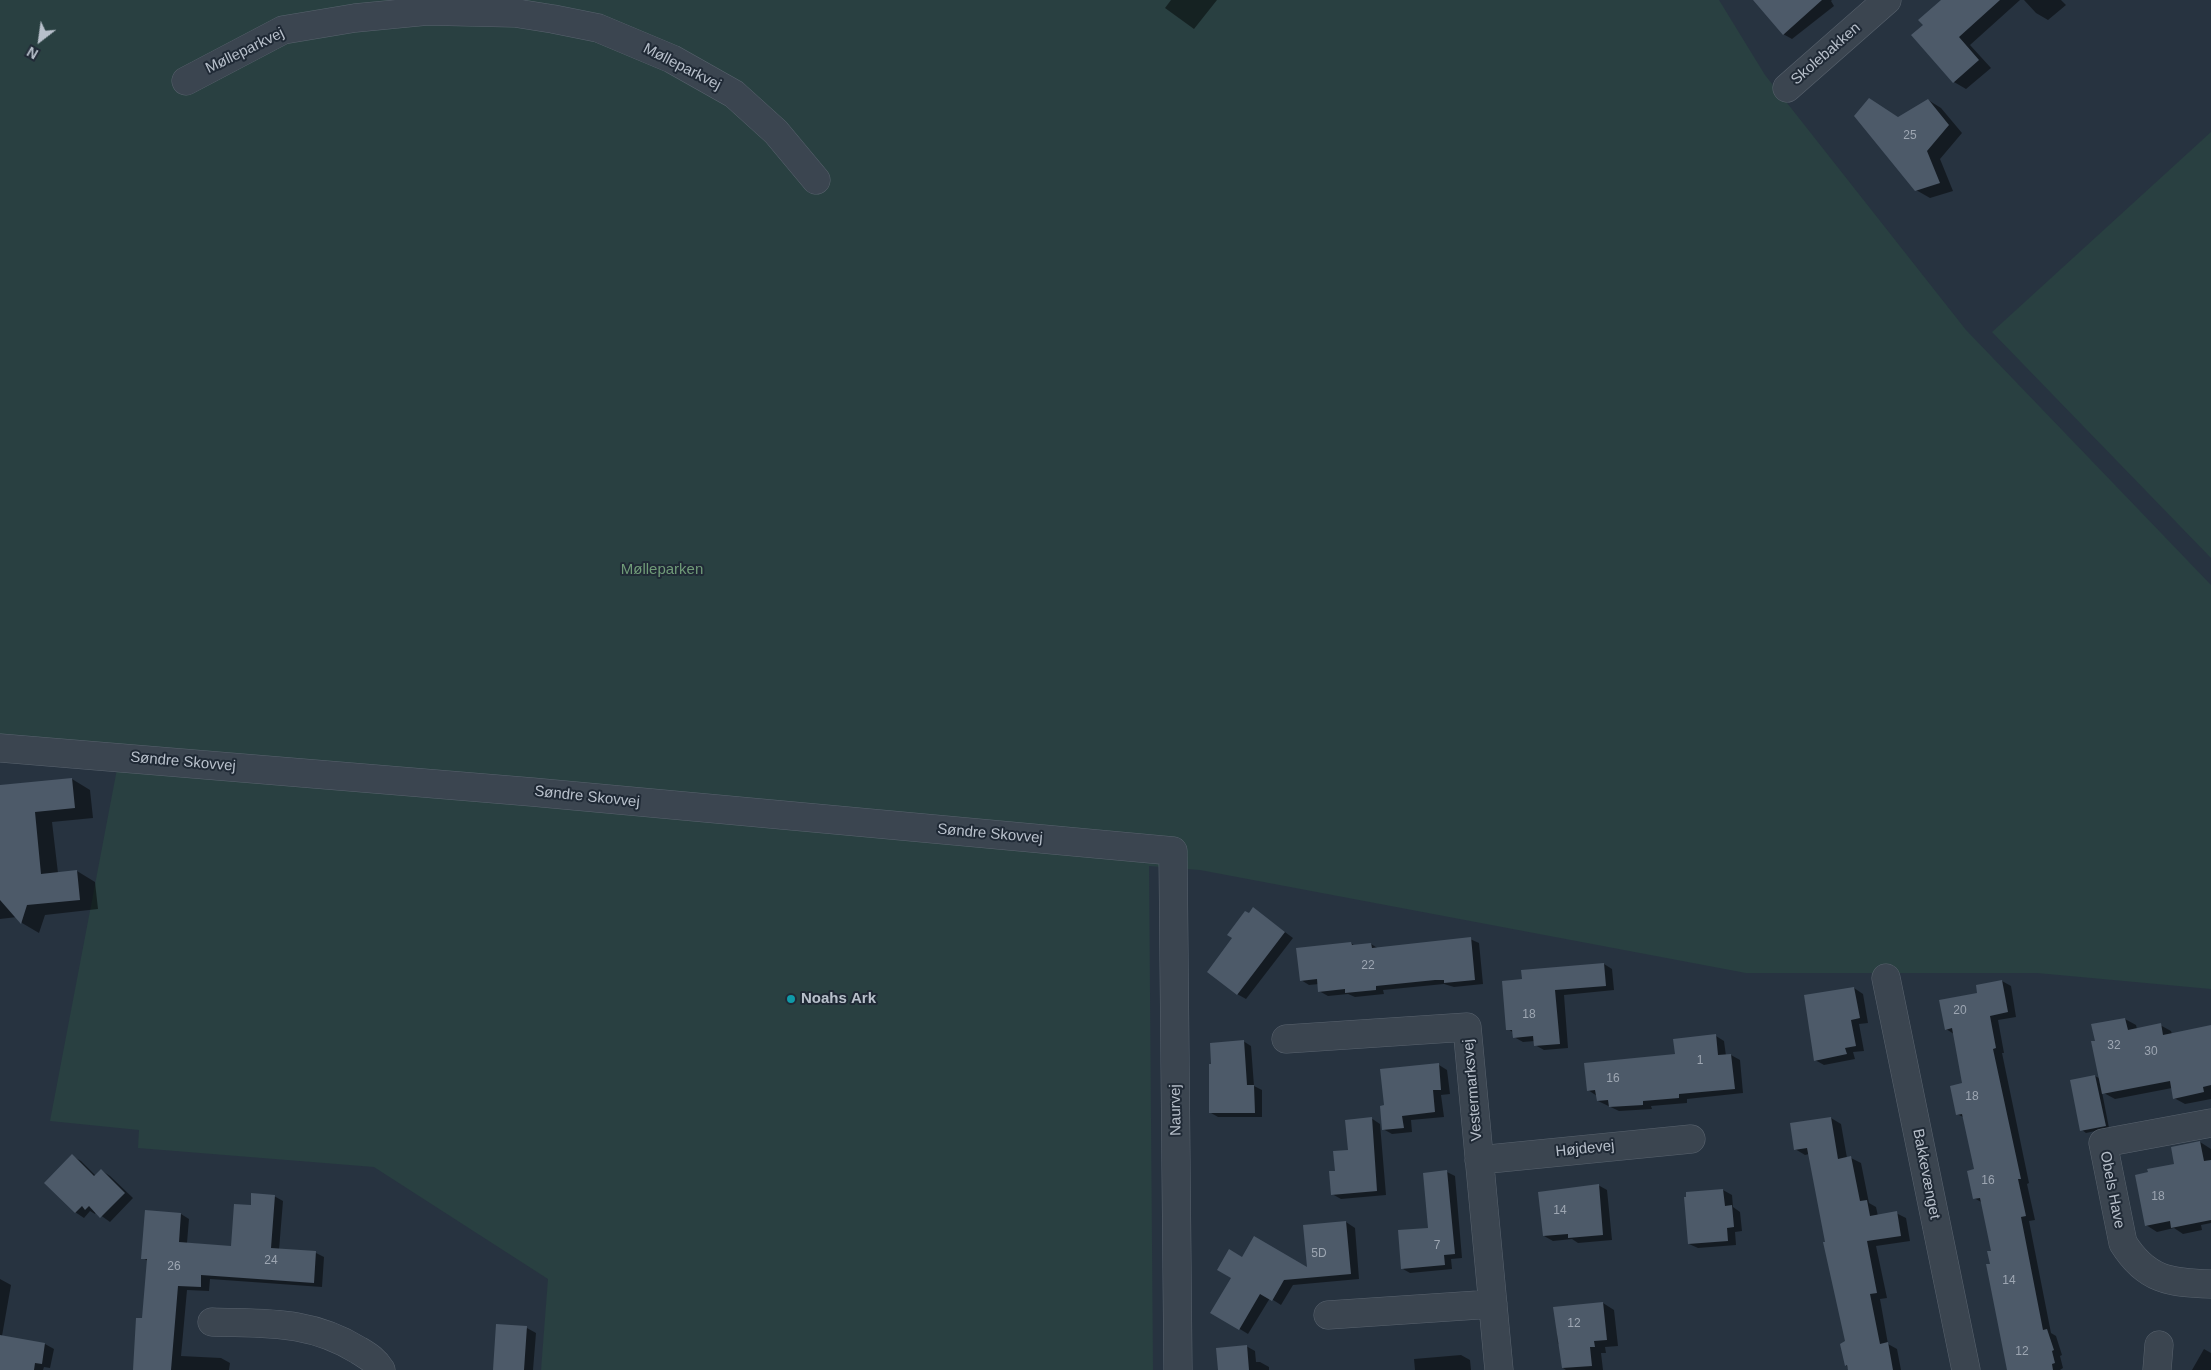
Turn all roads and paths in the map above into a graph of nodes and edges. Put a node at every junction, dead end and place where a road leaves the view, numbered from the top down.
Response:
1 (492, 0) edge
2 (1887, 0) edge
3 (515, 13) junction
4 (186, 81) dead end
5 (1787, 88) dead end
6 (816, 180) dead end
7 (0, 748) edge
8 (1173, 851) joint
9 (1886, 978) dead end
10 (1286, 1039) dead end
11 (2211, 1123) edge
12 (1691, 1139) dead end
13 (1479, 1160) junction
14 (2211, 1284) edge
15 (1493, 1304) junction
16 (1328, 1315) dead end
17 (212, 1322) dead end
18 (381, 1370) edge
19 (1178, 1370) edge
20 (1499, 1370) edge
21 (1966, 1370) edge

1 - 3 street, Mølleparkvej
2 - 5 street, Skolebakken
3 - 4 street, Mølleparkvej
3 - 6 street, Mølleparkvej
7 - 8 street, Søndre Skovvej
8 - 19 street, Naurvej
9 - 21 street, Bakkevænget
10 - 13 street, Vestermarksvej
11 - 14 street, Obels Have
12 - 13 street, Højdevej
13 - 15 street, Vestermarksvej
15 - 16 street
15 - 20 street, Vestermarksvej
17 - 18 street

